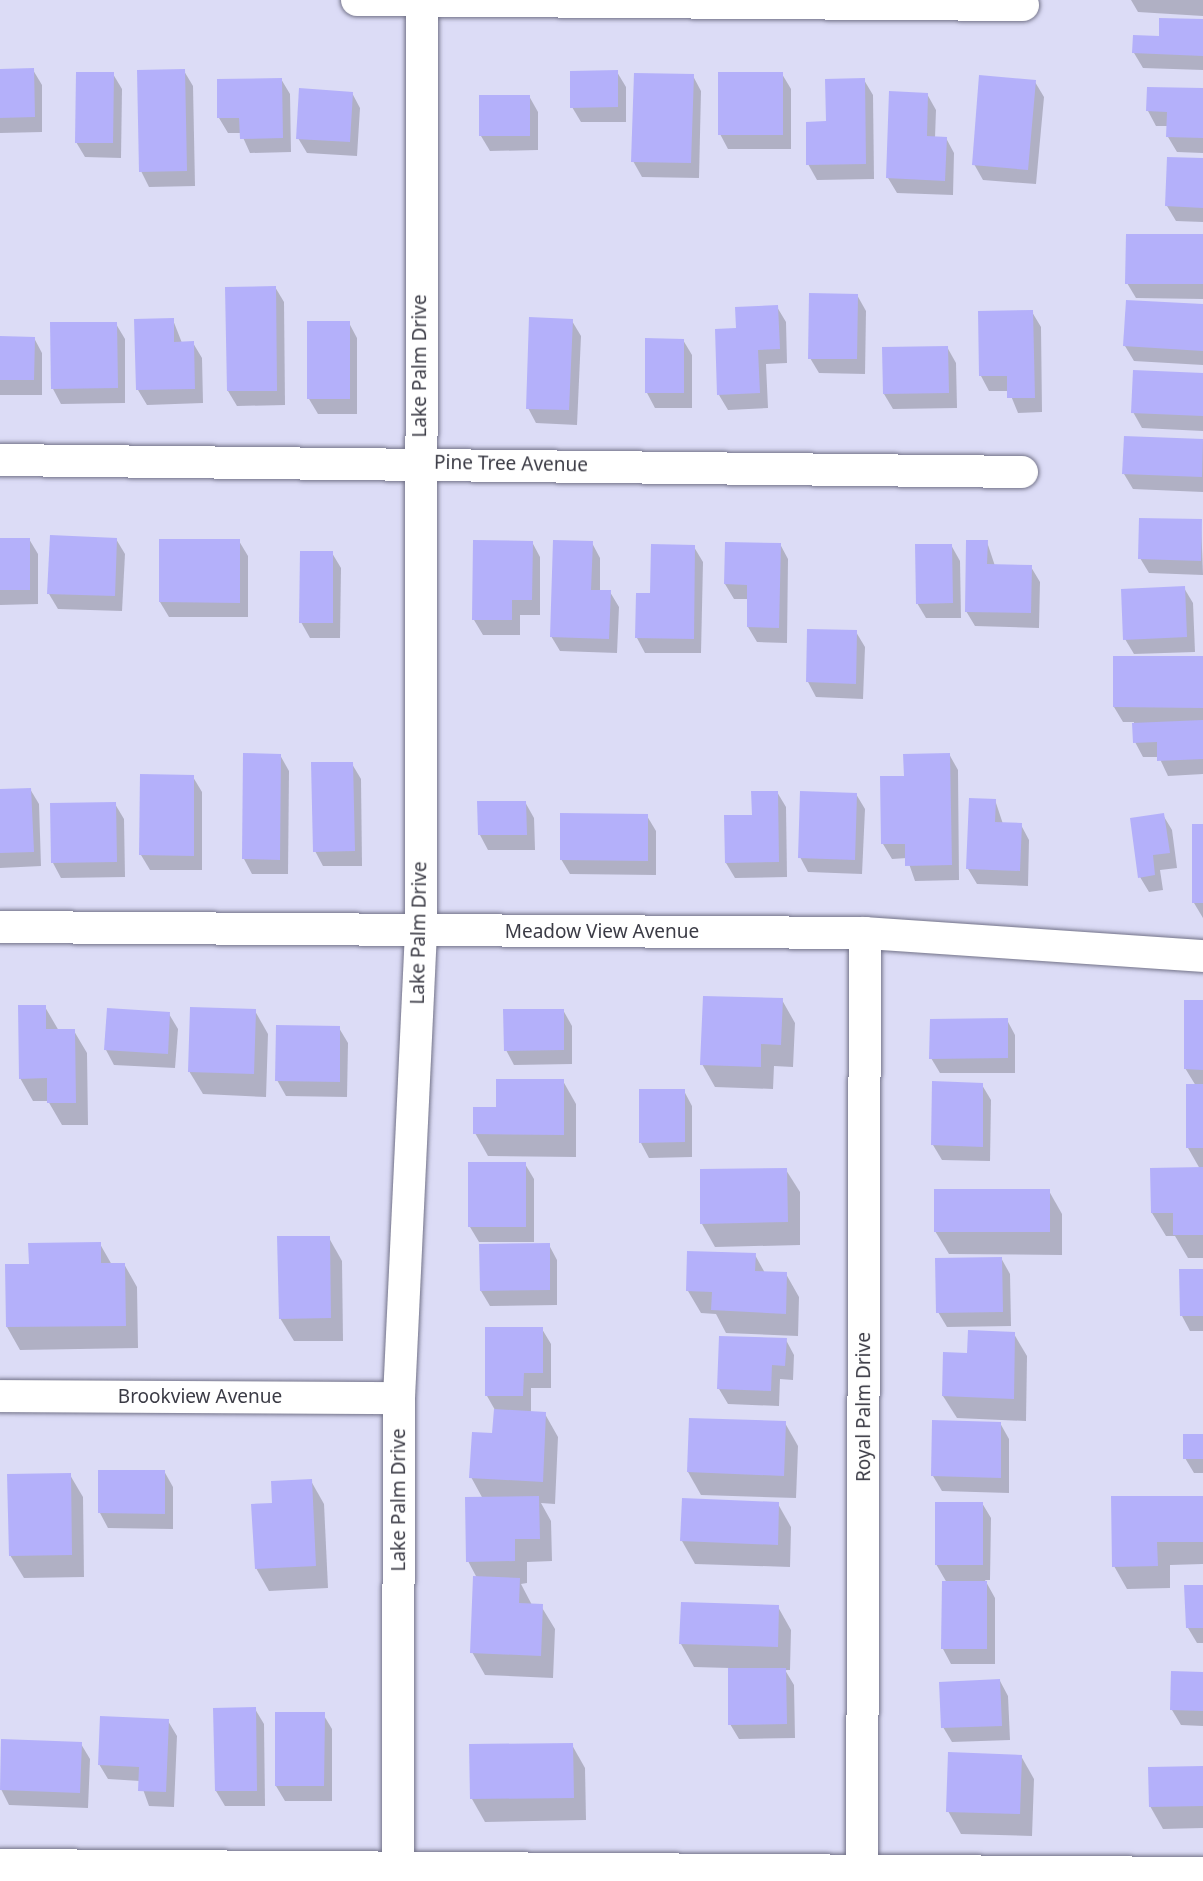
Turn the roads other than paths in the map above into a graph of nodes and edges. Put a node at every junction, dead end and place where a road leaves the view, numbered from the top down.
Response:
1 (357, 0) edge
2 (422, 0) edge
3 (1023, 5) dead end
4 (0, 460) edge
5 (420, 462) junction
6 (1023, 472) dead end
7 (0, 928) edge
8 (421, 930) junction
9 (866, 933) junction
10 (1203, 956) edge
11 (0, 1396) edge
12 (399, 1398) junction
13 (0, 1865) edge
14 (1203, 1872) edge
15 (398, 1873) edge
16 (862, 1876) edge

1 - 2 street
2 - 3 street
2 - 5 street, Lake Palm Drive
4 - 5 street, Pine Tree Avenue
5 - 6 street, Pine Tree Avenue
5 - 8 street, Lake Palm Drive
7 - 8 street, Meadow View Avenue
8 - 9 street, Meadow View Avenue
8 - 12 street, Lake Palm Drive
9 - 10 street, Meadow View Avenue
9 - 16 street, Royal Palm Drive
11 - 12 street, Brookview Avenue
12 - 15 street, Lake Palm Drive
13 - 15 street
14 - 16 street
15 - 16 street

